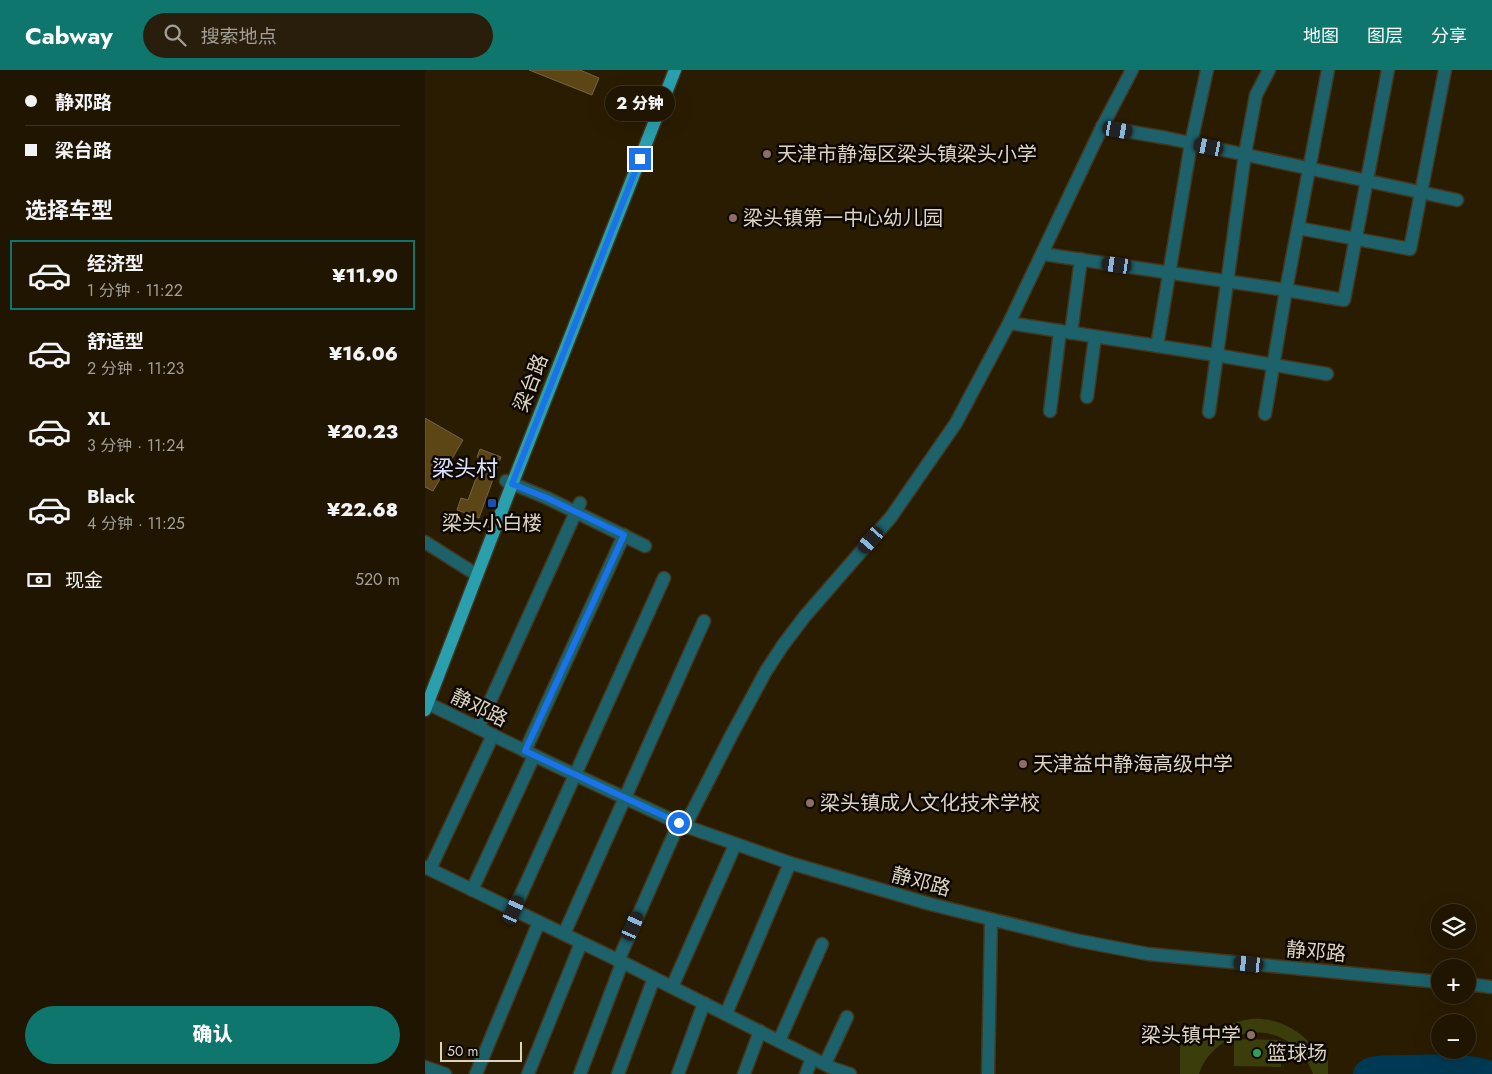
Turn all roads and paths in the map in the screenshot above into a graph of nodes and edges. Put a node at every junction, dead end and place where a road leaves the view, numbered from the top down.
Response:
1 (667, 70) edge
2 (675, 70) edge
3 (1132, 70) edge
4 (1207, 70) edge
5 (1269, 70) edge
6 (1327, 70) edge
7 (1389, 70) edge
8 (1445, 70) edge
9 (1102, 127) junction
10 (1191, 144) junction
11 (1245, 154) junction
12 (1309, 168) junction
13 (1367, 181) junction
14 (1421, 192) junction
15 (1457, 200) dead end
16 (1298, 228) junction
17 (1355, 238) junction
18 (1043, 254) junction
19 (1081, 259) junction
20 (1169, 273) junction
21 (1227, 281) junction
22 (1286, 290) junction
23 (1009, 323) junction
24 (1065, 332) junction
25 (1095, 337) junction
26 (1157, 346) junction
27 (1216, 355) junction
28 (1273, 365) junction
29 (1327, 374) dead end
30 (1087, 397) dead end
31 (1051, 411) dead end
32 (1209, 412) dead end
33 (1265, 414) dead end
34 (509, 483) junction
35 (578, 507) junction
36 (624, 535) junction
37 (425, 542) edge
38 (645, 546) dead end
39 (474, 573) junction
40 (664, 578) dead end
41 (704, 620) dead end
42 (426, 702) edge
43 (478, 728) junction
44 (493, 735) junction
45 (530, 753) junction
46 (575, 775) junction
47 (624, 798) junction
48 (682, 825) junction
49 (735, 845) junction
50 (790, 863) junction
51 (427, 868) edge
52 (472, 890) junction
53 (514, 910) junction
54 (991, 920) junction
55 (539, 922) junction
56 (564, 934) junction
57 (581, 943) junction
58 (822, 944) dead end
59 (620, 962) junction
60 (654, 978) junction
61 (1431, 981) edge
62 (1476, 985) edge
63 (672, 987) junction
64 (1492, 987) edge
65 (704, 1003) junction
66 (726, 1014) junction
67 (847, 1017) dead end
68 (760, 1032) junction
69 (779, 1041) junction
70 (812, 1058) junction
71 (825, 1064) junction
72 (425, 1068) edge
73 (445, 1074) edge
74 (476, 1074) edge
75 (528, 1074) edge
76 (580, 1074) edge
77 (618, 1074) edge
78 (678, 1074) edge
79 (745, 1074) edge
80 (806, 1074) edge
81 (850, 1074) edge
82 (988, 1074) edge

1 - 34 main road, 梁台路
2 - 34 main road, 梁台路
3 - 9 street
4 - 10 street
5 - 11 street
6 - 12 street
7 - 13 street
8 - 14 street
9 - 10 street
9 - 18 street
10 - 11 street
10 - 20 street
11 - 12 street
11 - 21 street
12 - 13 street
12 - 16 street
13 - 14 street
13 - 17 street
14 - 15 street
14 - 17 street
16 - 17 street
16 - 22 street
17 - 22 street
18 - 19 street
18 - 23 street
19 - 20 street
19 - 24 street
20 - 21 street
20 - 26 street
21 - 22 street
21 - 27 street
22 - 28 street
23 - 24 street
23 - 48 street
24 - 25 street
24 - 31 street
25 - 26 street
25 - 30 street
26 - 27 street
27 - 28 street
27 - 32 street
28 - 29 street
28 - 33 street
34 - 35 street
34 - 39 main road, 梁台路
35 - 36 street
35 - 43 street
36 - 38 street
36 - 45 street
37 - 39 street
39 - 42 main road, 梁台路
40 - 46 street
41 - 47 street
42 - 43 street, 静邓路
43 - 44 street, 静邓路
44 - 45 street, 静邓路
44 - 51 street
45 - 46 street, 静邓路
45 - 52 street
46 - 47 street, 静邓路
46 - 53 street
47 - 48 street, 静邓路
47 - 56 street
48 - 49 street, 静邓路
48 - 59 street
49 - 50 street, 静邓路
49 - 63 street
50 - 54 street, 静邓路
50 - 66 street
51 - 52 street
52 - 53 street
53 - 55 street
54 - 61 street, 静邓路
54 - 82 street
55 - 56 street
55 - 74 street
56 - 57 street
57 - 59 street
57 - 75 street
58 - 69 street
59 - 60 street
59 - 76 street
60 - 63 street
60 - 77 street
62 - 64 street
63 - 65 street
65 - 66 street
65 - 78 street
66 - 68 street
67 - 71 street
68 - 69 street
68 - 79 street
69 - 70 street
70 - 71 street
70 - 80 street
71 - 81 street
72 - 73 street

